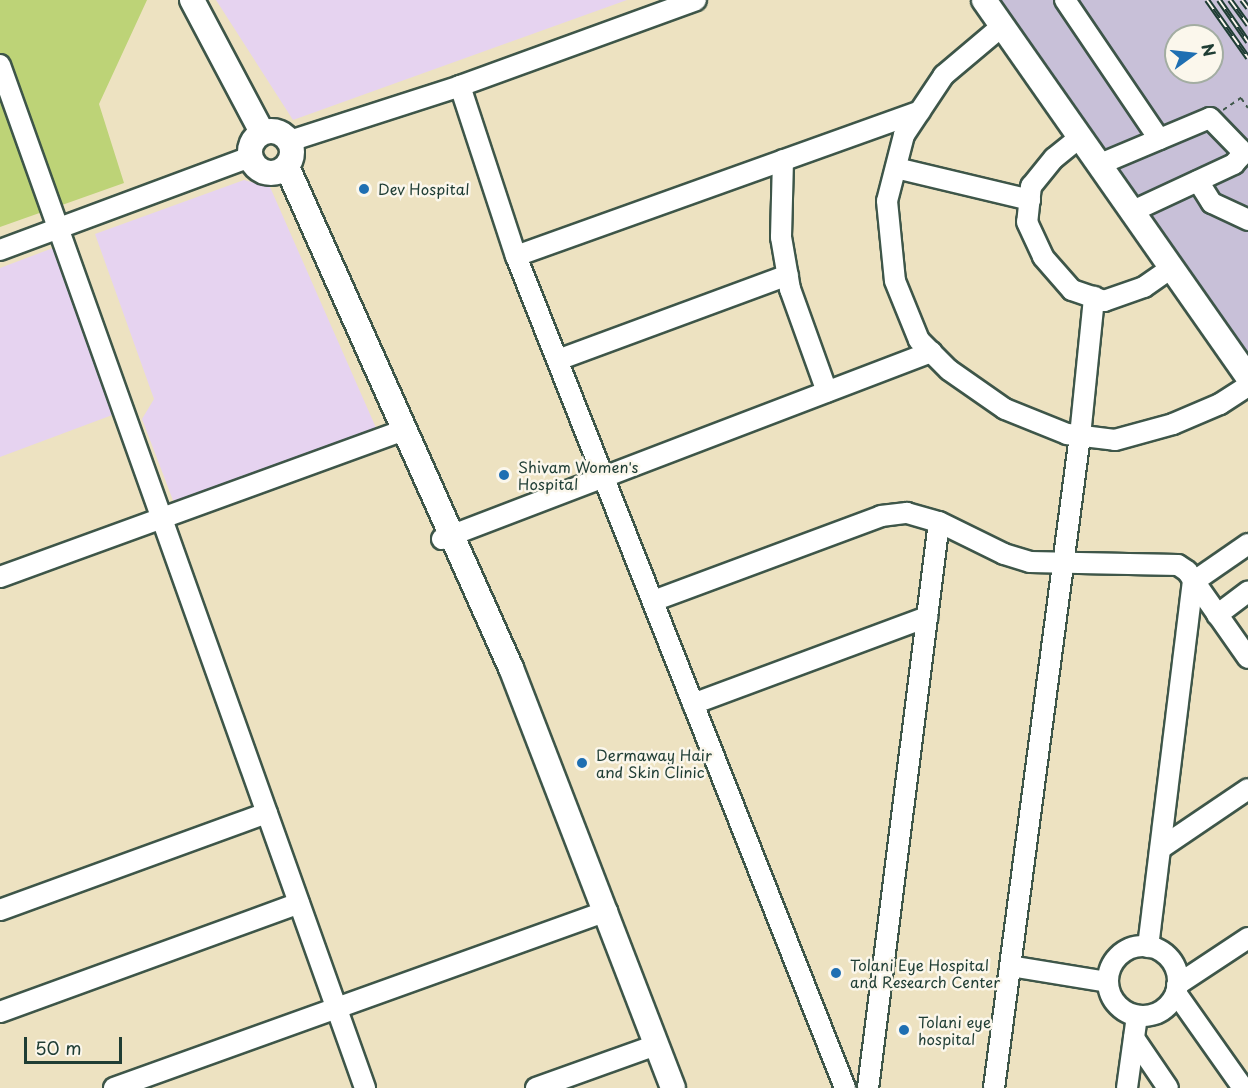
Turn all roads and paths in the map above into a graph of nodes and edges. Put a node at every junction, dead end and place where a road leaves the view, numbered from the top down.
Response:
1 (192, 0) edge
2 (696, 0) edge
3 (984, 0) edge
4 (1065, 0) edge
5 (1000, 27) junction
6 (0, 65) edge
7 (460, 86) junction
8 (1248, 108) edge
9 (920, 111) junction
10 (1210, 118) junction
11 (262, 132) junction
12 (1078, 138) junction
13 (1159, 139) junction
14 (290, 141) junction
15 (250, 157) junction
16 (783, 160) junction
17 (1098, 165) junction
18 (896, 168) junction
19 (281, 170) junction
20 (1198, 181) junction
21 (1030, 201) junction
22 (1131, 212) junction
23 (1248, 220) edge
24 (60, 229) junction
25 (0, 250) edge
26 (516, 255) junction
27 (1171, 268) junction
28 (788, 275) junction
29 (1094, 297) junction
30 (931, 352) junction
31 (558, 360) junction
32 (1248, 377) edge
33 (1248, 386) edge
34 (827, 392) junction
35 (399, 431) junction
36 (1080, 436) junction
37 (604, 477) junction
38 (162, 518) junction
39 (939, 522) junction
40 (446, 537) junction
41 (1248, 544) edge
42 (1063, 564) junction
43 (0, 577) edge
44 (1193, 582) junction
45 (1248, 592) edge
46 (653, 601) junction
47 (1217, 615) junction
48 (927, 617) junction
49 (1246, 651) edge
50 (693, 704) junction
51 (1248, 789) edge
52 (267, 813) junction
53 (1161, 848) junction
54 (299, 903) junction
55 (0, 910) edge
56 (603, 913) junction
57 (1248, 938) edge
58 (1148, 947) junction
59 (1010, 966) junction
60 (1108, 982) junction
61 (1177, 989) junction
62 (336, 1008) junction
63 (0, 1012) edge
64 (1137, 1016) junction
65 (1134, 1038) junction
66 (648, 1048) junction
67 (114, 1088) edge
68 (365, 1088) edge
69 (536, 1088) edge
70 (663, 1088) edge
71 (673, 1088) edge
72 (845, 1088) edge
73 (868, 1088) edge
74 (994, 1088) edge
75 (1127, 1088) edge
76 (1168, 1088) edge
77 (1243, 1088) edge

1 - 11 main road
2 - 7 street
3 - 5 main road
4 - 13 street
5 - 9 street
5 - 12 main road
6 - 24 street
7 - 14 street
7 - 26 street
8 - 10 path
9 - 16 street
9 - 18 street
10 - 13 street
10 - 20 street
11 - 14 main road
11 - 15 main road
12 - 17 main road
12 - 21 street
13 - 17 street
14 - 19 main road
15 - 19 main road
15 - 24 street
16 - 26 street
16 - 28 street
17 - 22 main road
18 - 21 street
18 - 30 street
19 - 35 main road
20 - 22 street
20 - 23 street
21 - 29 street
22 - 27 main road
24 - 25 street
24 - 38 street
26 - 31 street
27 - 29 street
27 - 32 main road
28 - 31 street
28 - 34 street
29 - 36 street
30 - 34 street
30 - 36 street
31 - 37 street
33 - 36 street
34 - 37 street
35 - 38 street
35 - 40 main road
36 - 42 street
37 - 40 street
37 - 46 street
38 - 43 street
38 - 52 street
39 - 42 street
39 - 46 street
39 - 48 street
40 - 56 main road
41 - 44 street
42 - 44 street
42 - 59 street
44 - 47 street
44 - 53 street
45 - 47 street
46 - 50 street
47 - 49 street
48 - 50 street
48 - 73 street
50 - 72 street
51 - 53 street
52 - 54 street
52 - 55 street
53 - 58 street
54 - 62 street
54 - 63 street
56 - 62 street
56 - 66 main road
56 - 71 main road
57 - 61 street
58 - 60 street
58 - 61 street
59 - 60 street
59 - 74 street
60 - 64 street
61 - 64 street
61 - 77 street
62 - 67 street
62 - 68 street
64 - 65 street
65 - 75 street
65 - 76 street
66 - 69 street
66 - 70 main road

